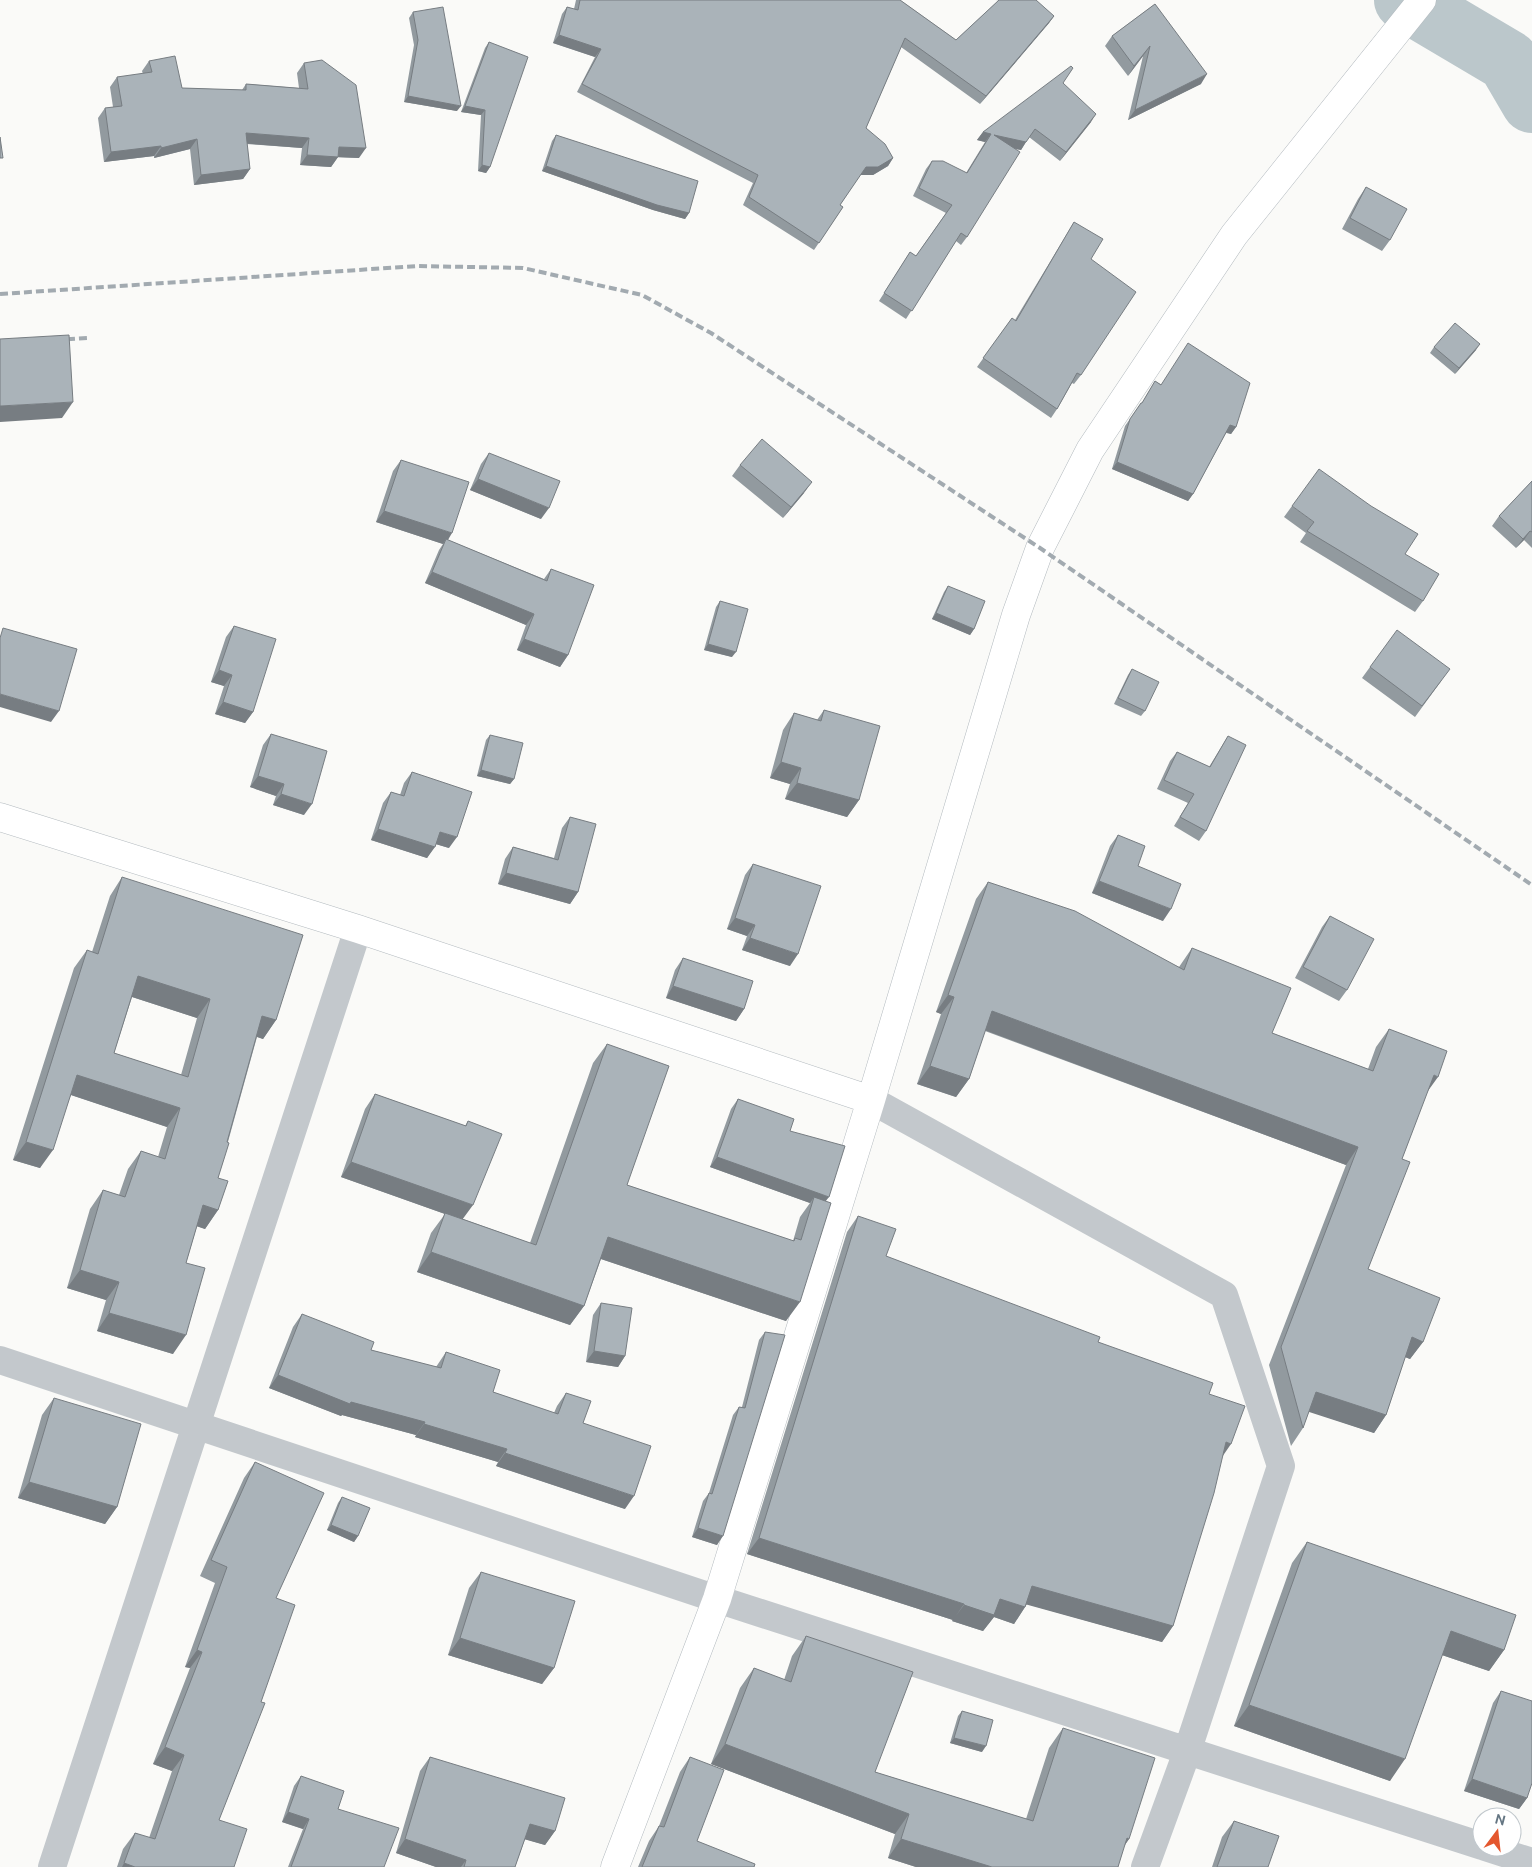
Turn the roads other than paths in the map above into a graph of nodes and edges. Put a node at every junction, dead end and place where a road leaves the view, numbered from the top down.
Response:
1 (1422, 0) edge
2 (0, 817) edge
3 (358, 929) junction
4 (872, 1100) junction
5 (0, 1360) edge
6 (196, 1425) junction
7 (717, 1599) junction
8 (1187, 1752) junction
9 (1472, 1842) edge
10 (1517, 1857) edge
11 (1532, 1862) edge
12 (52, 1867) edge
13 (615, 1867) edge
14 (1145, 1867) edge

1 - 4 street
2 - 3 street
3 - 4 street
3 - 6 street
4 - 7 street
4 - 8 street
5 - 6 street
6 - 7 street
6 - 12 street
7 - 8 street
7 - 13 street
8 - 9 street
8 - 14 street
10 - 11 street

